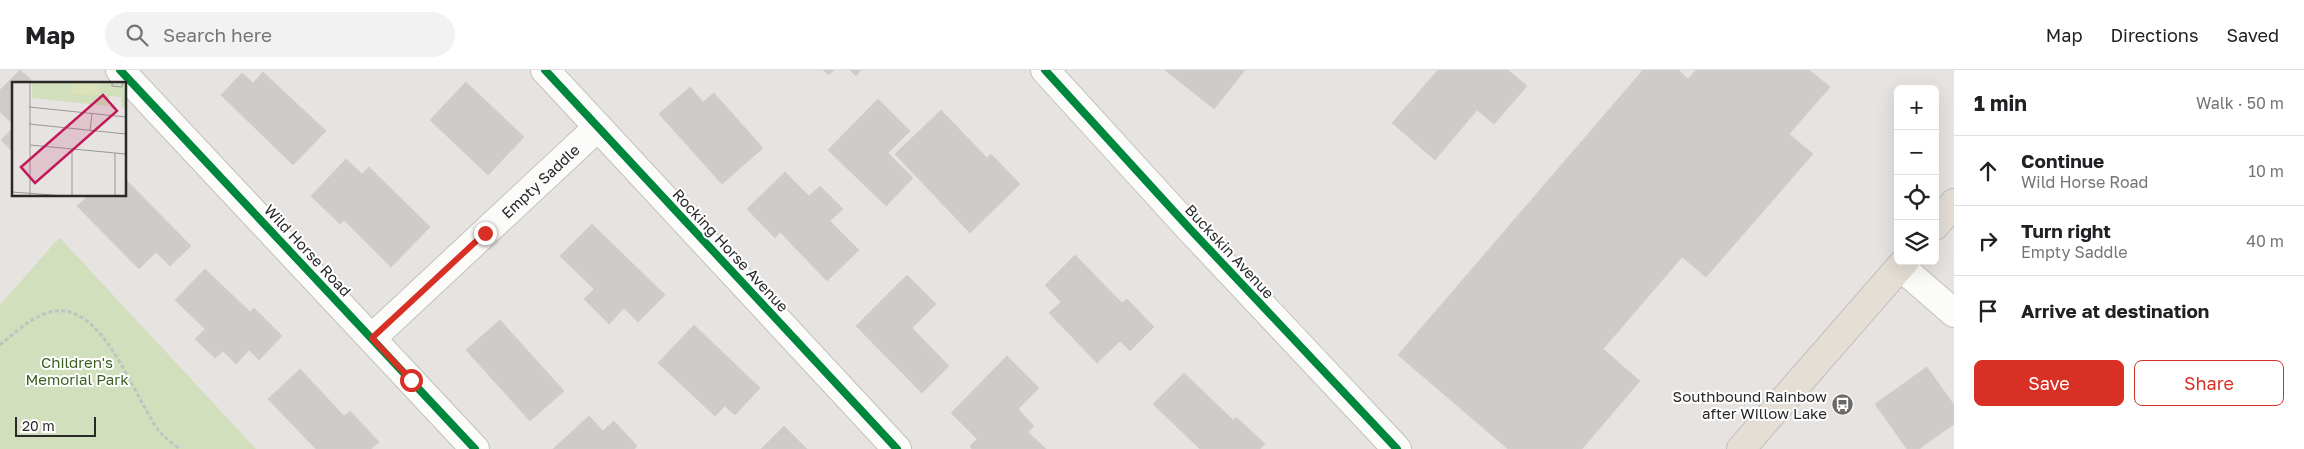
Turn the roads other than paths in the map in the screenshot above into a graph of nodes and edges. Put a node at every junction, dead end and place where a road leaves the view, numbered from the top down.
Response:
1 (120, 70) edge
2 (545, 70) edge
3 (1059, 75) edge
4 (598, 127) junction
5 (1954, 204) edge
6 (1939, 221) edge
7 (1902, 265) edge
8 (1904, 265) edge
9 (1954, 313) edge
10 (372, 338) junction
11 (475, 449) edge
12 (897, 449) edge
13 (1397, 449) edge
14 (1741, 449) edge

1 - 10 street, Wild Horse Road
2 - 4 street, Rocking Horse Avenue
3 - 13 street, Buckskin Avenue
4 - 10 street, Empty Saddle
4 - 12 street, Rocking Horse Avenue
5 - 6 main road
7 - 14 main road
8 - 9 street
10 - 11 street, Wild Horse Road

